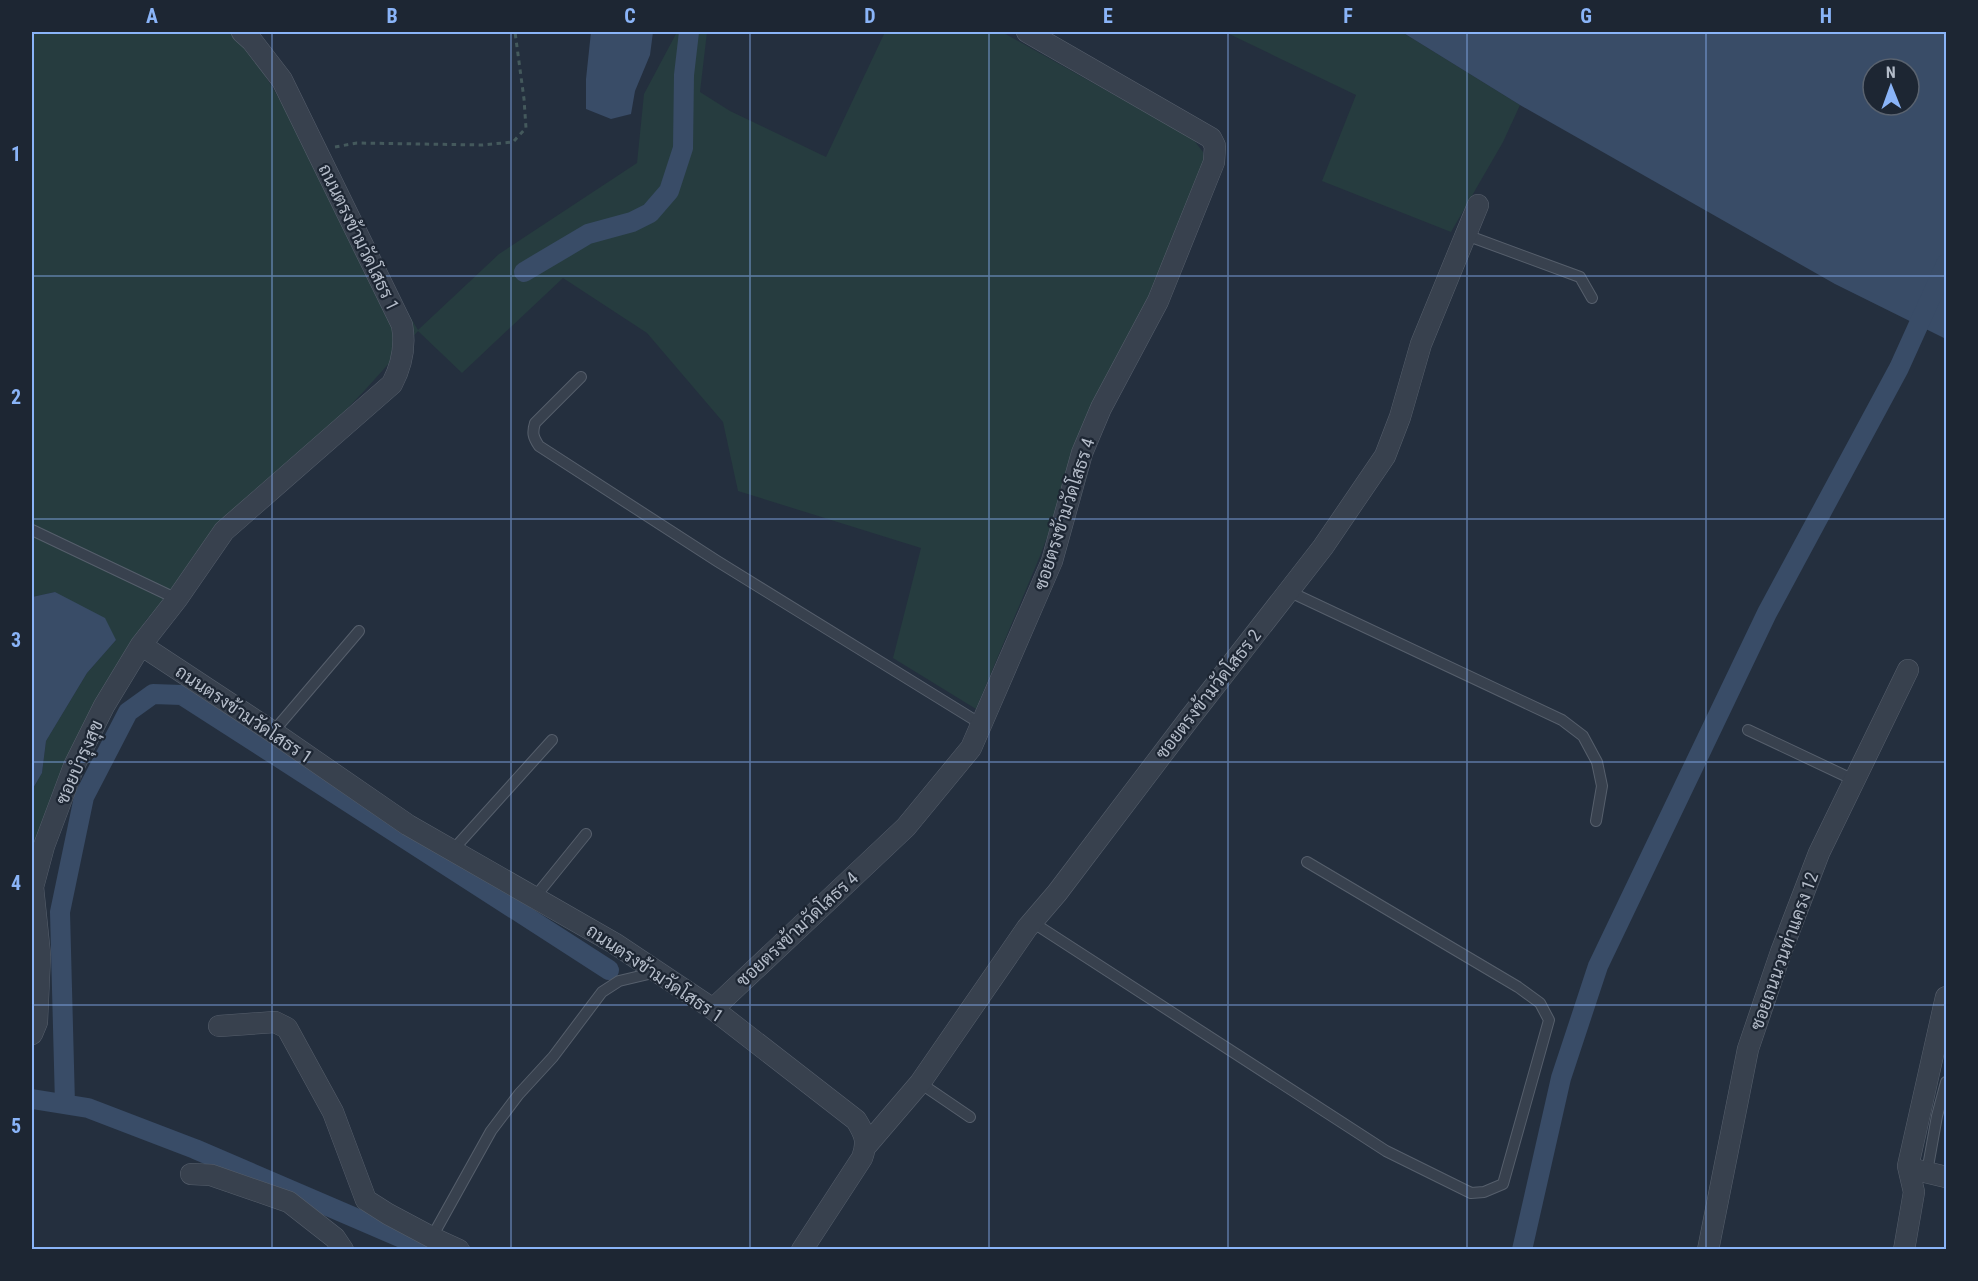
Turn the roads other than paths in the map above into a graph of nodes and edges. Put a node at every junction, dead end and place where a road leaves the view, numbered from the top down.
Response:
1 (242, 32) edge
2 (1027, 32) edge
3 (1479, 205) dead end
4 (1466, 235) junction
5 (1592, 298) dead end
6 (581, 377) dead end
7 (32, 530) edge
8 (1288, 591) junction
9 (177, 599) junction
10 (359, 631) dead end
11 (141, 645) junction
12 (1908, 670) dead end
13 (981, 724) junction
14 (1748, 730) dead end
15 (273, 732) junction
16 (552, 740) dead end
17 (1854, 780) junction
18 (1596, 821) dead end
19 (586, 834) dead end
20 (452, 850) junction
21 (1307, 862) dead end
22 (32, 886) edge
23 (535, 897) junction
24 (1032, 922) junction
25 (657, 972) junction
26 (1947, 997) edge
27 (713, 1009) junction
28 (219, 1026) dead end
29 (32, 1034) edge
30 (1947, 1082) edge
31 (920, 1083) junction
32 (970, 1117) dead end
33 (867, 1145) junction
34 (1927, 1172) edge
35 (191, 1174) dead end
36 (432, 1237) junction
37 (343, 1250) edge
38 (459, 1250) edge
39 (802, 1250) edge
40 (1708, 1250) edge
41 (1904, 1250) edge

1 - 9 street, ถนนตรงข้ามวัดโสธร 1
2 - 13 street, ซอยตรงข้ามวัดโสธร 4
3 - 4 street, ซอยตรงข้ามวัดโสธร 2
4 - 5 lane
4 - 8 street, ซอยตรงข้ามวัดโสธร 2
6 - 13 lane
7 - 9 lane
8 - 18 lane
8 - 24 street, ซอยตรงข้ามวัดโสธร 2
9 - 11 street, ถนนตรงข้ามวัดโสธร 1
10 - 15 lane
11 - 15 street, ถนนตรงข้ามวัดโสธร 1
11 - 22 street, ซอยบำรุงสุข
12 - 17 street, ซอยถนนวนท่าแครง 12
13 - 27 street, ซอยตรงข้ามวัดโสธร 4
14 - 17 lane
15 - 20 street, ถนนตรงข้ามวัดโสธร 1
16 - 20 lane
17 - 40 street, ซอยถนนวนท่าแครง 12
19 - 23 lane
20 - 23 street, ถนนตรงข้ามวัดโสธร 1
21 - 24 lane
22 - 29 street, ซอยบำรุงสุข
23 - 25 street, ถนนตรงข้ามวัดโสธร 1
24 - 31 street, ซอยตรงข้ามวัดโสธร 2
25 - 27 street, ถนนตรงข้ามวัดโสธร 1
25 - 36 lane
26 - 34 street
27 - 33 street, ถนนตรงข้ามวัดโสธร 1
28 - 36 street
30 - 34 lane
31 - 32 lane
31 - 33 street, ซอยตรงข้ามวัดโสธร 2
33 - 39 street
34 - 41 street
35 - 37 street
36 - 38 street

